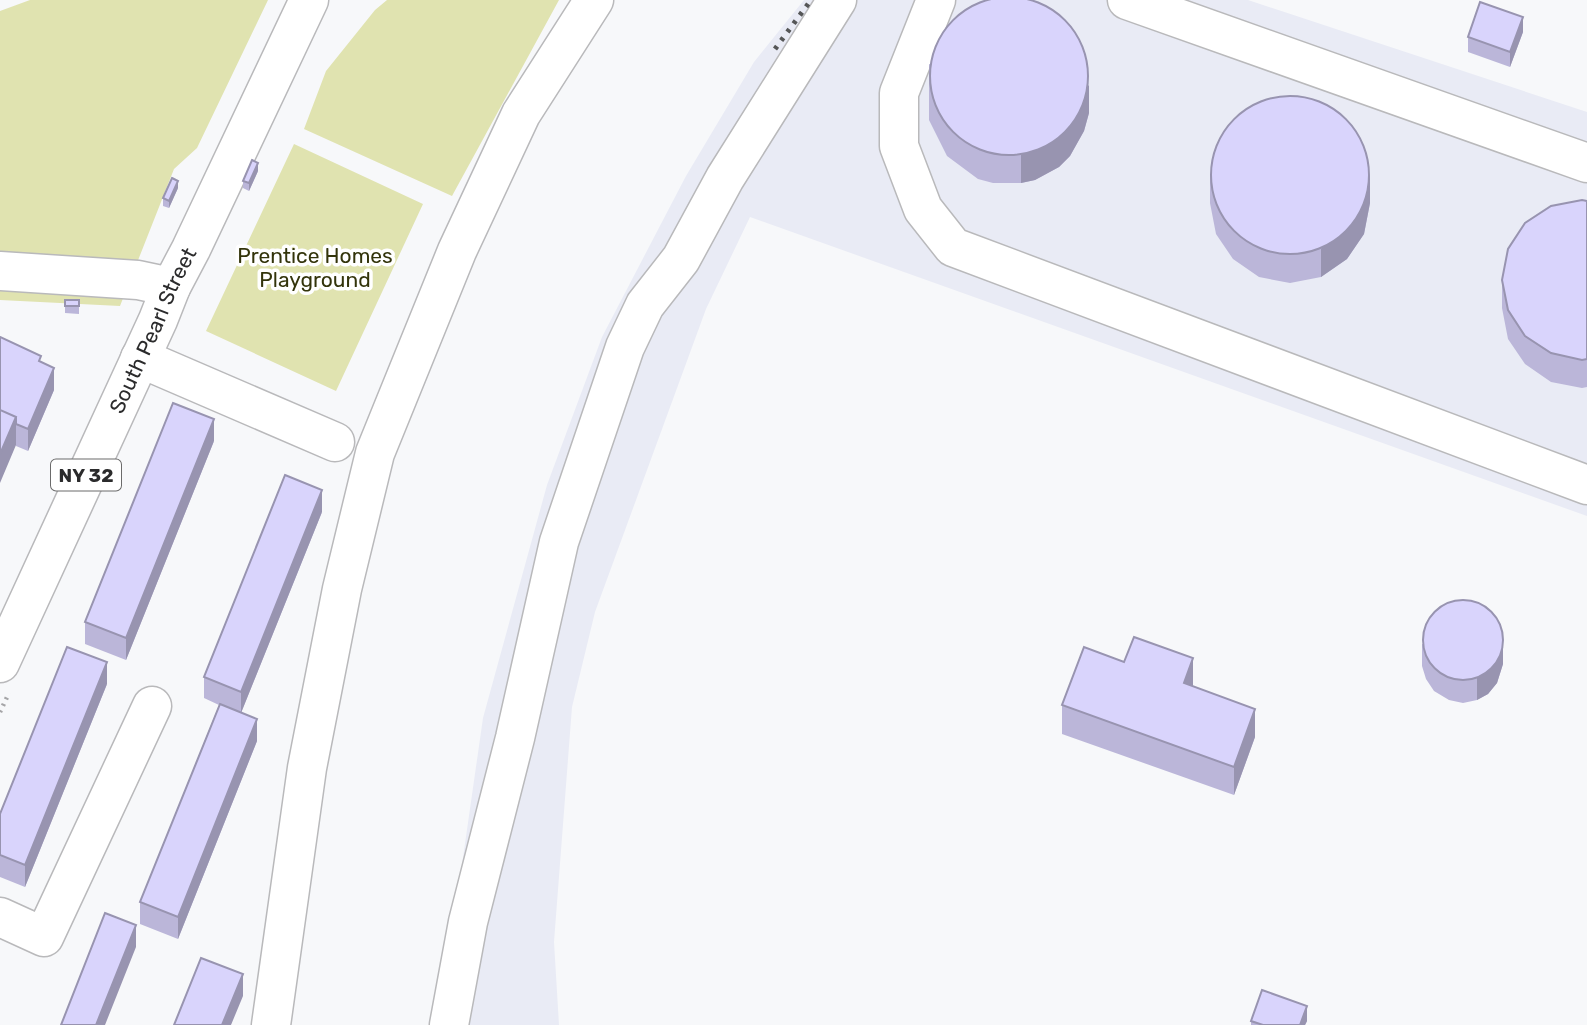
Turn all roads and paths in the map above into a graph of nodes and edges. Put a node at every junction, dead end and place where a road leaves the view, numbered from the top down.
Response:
1 (309, 0) edge
2 (594, 0) edge
3 (837, 0) edge
4 (936, 0) edge
5 (1127, 0) edge
6 (1587, 163) edge
7 (0, 271) edge
8 (171, 287) junction
9 (140, 358) junction
10 (335, 442) dead end
11 (1587, 485) edge
12 (0, 663) edge
13 (152, 706) dead end
14 (0, 917) edge
15 (271, 1025) edge
16 (449, 1025) edge

1 - 8 main road, South Pearl Street / NY 32
2 - 15 main road
3 - 16 main road
4 - 11 main road
5 - 6 main road
7 - 8 main road
8 - 9 main road, South Pearl Street / NY 32
9 - 10 main road
9 - 12 main road, South Pearl Street / NY 32
13 - 14 main road

